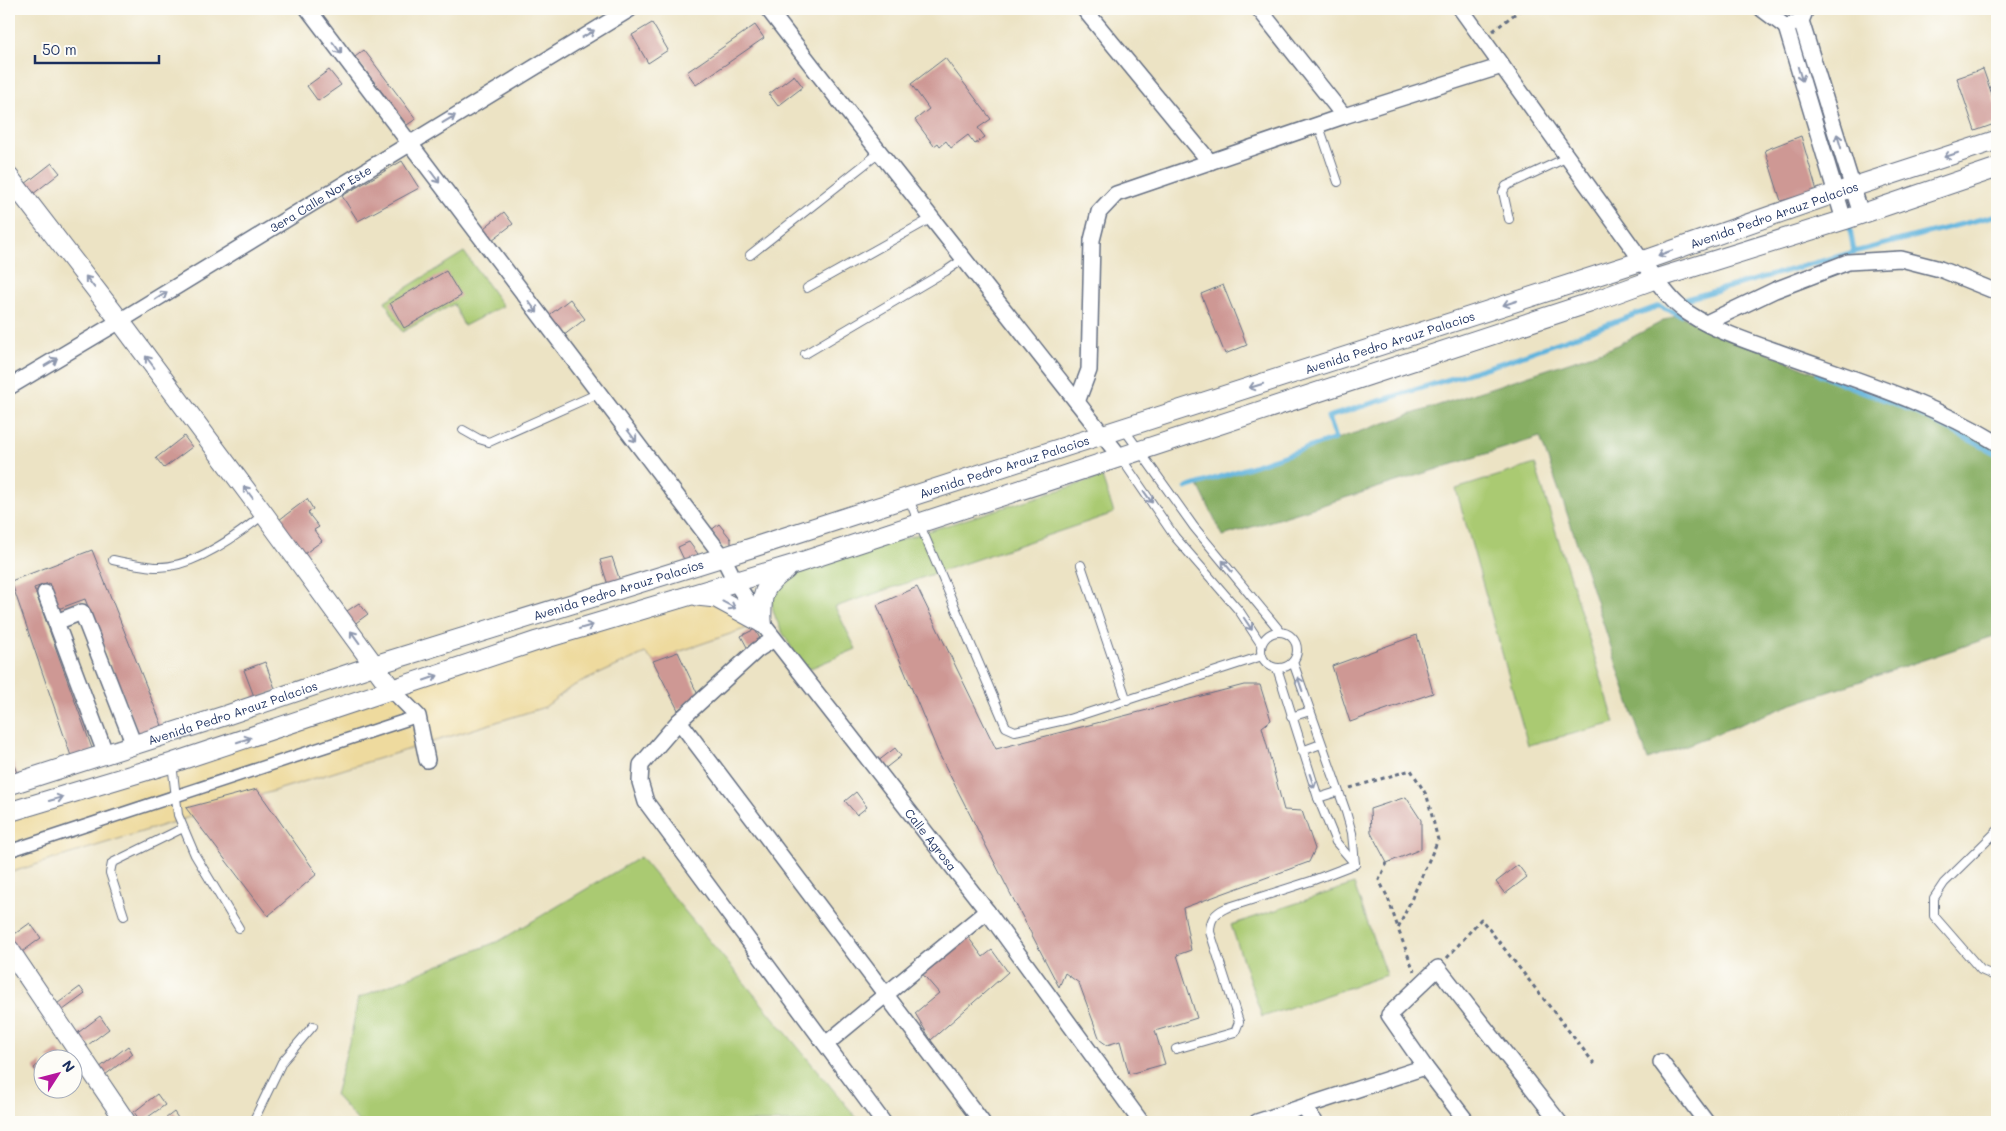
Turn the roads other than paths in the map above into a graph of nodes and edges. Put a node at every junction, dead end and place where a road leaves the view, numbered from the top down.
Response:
1 (308, 9) edge
2 (630, 9) edge
3 (768, 9) edge
4 (1084, 9) edge
5 (1259, 9) edge
6 (1461, 9) edge
7 (1762, 9) edge
8 (1804, 15) edge
9 (1786, 27) junction
10 (1502, 66) junction
11 (1344, 116) junction
12 (1320, 126) junction
13 (1997, 140) edge
14 (409, 143) junction
15 (879, 153) junction
16 (1568, 157) junction
17 (1210, 162) junction
18 (1997, 168) edge
19 (9, 177) edge
20 (1338, 182) dead end
21 (1845, 190) junction
22 (1853, 217) junction
23 (932, 218) junction
24 (1509, 218) dead end
25 (750, 254) dead end
26 (965, 258) junction
27 (1642, 261) junction
28 (1655, 279) junction
29 (807, 288) dead end
30 (1997, 292) edge
31 (1465, 317) junction
32 (120, 321) junction
33 (1706, 323) junction
34 (1470, 341) junction
35 (805, 354) dead end
36 (1285, 376) junction
37 (9, 387) edge
38 (599, 393) junction
39 (1293, 399) junction
40 (1077, 402) junction
41 (1123, 427) junction
42 (464, 430) dead end
43 (1102, 434) junction
44 (1997, 444) edge
45 (1139, 450) junction
46 (1120, 456) junction
47 (908, 497) junction
48 (264, 514) junction
49 (919, 522) junction
50 (723, 557) junction
51 (113, 560) dead end
52 (794, 564) junction
53 (1081, 565) dead end
54 (736, 583) junction
55 (45, 593) dead end
56 (694, 596) junction
57 (531, 616) junction
58 (56, 622) junction
59 (762, 623) junction
60 (1280, 631) junction
61 (774, 639) junction
62 (537, 642) junction
63 (1261, 644) junction
64 (1262, 656) junction
65 (1293, 662) junction
66 (375, 665) junction
67 (1277, 668) junction
68 (393, 691) junction
69 (1127, 701) junction
70 (1310, 711) junction
71 (418, 716) junction
72 (1292, 717) junction
73 (214, 719) junction
74 (679, 722) junction
75 (1321, 744) junction
76 (134, 745) junction
77 (221, 747) junction
78 (1302, 751) junction
79 (106, 755) junction
80 (427, 760) dead end
81 (83, 762) junction
82 (172, 763) junction
83 (9, 785) edge
84 (90, 789) junction
85 (1338, 792) junction
86 (175, 796) junction
87 (1318, 798) junction
88 (9, 812) edge
89 (183, 828) junction
90 (1997, 831) edge
91 (9, 851) edge
92 (1355, 864) junction
93 (987, 911) junction
94 (124, 916) dead end
95 (240, 928) dead end
96 (9, 949) edge
97 (1997, 977) edge
98 (885, 995) junction
99 (313, 1026) dead end
100 (826, 1044) junction
101 (1176, 1049) dead end
102 (1661, 1062) dead end
103 (1425, 1067) junction
104 (1304, 1107) junction
105 (126, 1122) edge
106 (253, 1122) edge
107 (883, 1122) edge
108 (982, 1122) edge
109 (1141, 1122) edge
110 (1257, 1122) edge
111 (1315, 1122) edge
112 (1467, 1122) edge
113 (1559, 1122) edge
114 (1706, 1122) edge

1 -> 14 street, Calle Agrosa
14 -> 2 street, 3era Calle Nor Este
3 - 15 street
4 - 17 street
5 - 11 street
6 - 10 street
7 - 9 street
8 - 9 street
21 -> 8 street
9 -> 21 street
10 - 11 street
10 - 16 street
11 - 12 street
12 - 17 street
12 - 20 lane
13 -> 21 street, Avenida Pedro Arauz Palacios
32 -> 14 street, 3era Calle Nor Este
14 -> 38 street, Calle Agrosa
15 - 23 street
15 - 25 lane
16 - 24 lane
16 - 27 street
17 - 40 street
18 - 22 street, Avenida Pedro Arauz Palacios
32 -> 19 street
21 - 22 street
21 -> 27 street, Avenida Pedro Arauz Palacios
22 - 28 street, Avenida Pedro Arauz Palacios
23 - 26 street
23 - 29 lane
26 - 35 lane
26 - 40 street
27 - 28 street
27 -> 31 street, Avenida Pedro Arauz Palacios
28 - 33 street
28 - 34 street, Avenida Pedro Arauz Palacios
30 - 33 street
31 - 34 street
31 - 36 street, Avenida Pedro Arauz Palacios
37 -> 32 street, 3era Calle Nor Este
48 -> 32 street
33 - 44 street
34 - 39 street, Avenida Pedro Arauz Palacios
36 - 39 street
36 -> 41 street, Avenida Pedro Arauz Palacios
38 - 42 lane
38 -> 50 street, Calle Agrosa
39 - 45 street, Avenida Pedro Arauz Palacios
40 - 43 street
41 - 43 street, Avenida Pedro Arauz Palacios
41 - 45 lane
43 - 46 street
43 - 47 street, Avenida Pedro Arauz Palacios
45 - 46 street, Avenida Pedro Arauz Palacios
60 -> 45 lane
46 - 49 street, Avenida Pedro Arauz Palacios
46 -> 63 lane
47 - 49 lane
47 - 50 street, Avenida Pedro Arauz Palacios
48 - 51 lane
66 -> 48 street
49 - 52 street, Avenida Pedro Arauz Palacios
49 - 69 lane
50 - 54 street, Calle Agrosa
50 - 57 street, Avenida Pedro Arauz Palacios
52 - 54 street, Avenida Pedro Arauz Palacios
52 - 59 street
53 - 69 lane
54 - 56 street, Avenida Pedro Arauz Palacios
54 - 59 street, Calle Agrosa
55 - 58 street
56 -> 59 street
62 -> 56 street, Avenida Pedro Arauz Palacios
57 - 62 street
57 - 66 street, Avenida Pedro Arauz Palacios
58 - 76 street
58 - 79 street
59 - 61 street, Calle Agrosa
60 - 63 lane
60 - 65 lane
61 - 74 street
61 - 93 street, Calle Agrosa
68 -> 62 street, Avenida Pedro Arauz Palacios
63 - 64 lane
64 - 67 lane
64 - 69 lane
65 - 67 lane
70 -> 65 lane
66 - 68 street
66 - 73 street, Avenida Pedro Arauz Palacios
67 - 72 lane
68 - 71 street
77 -> 68 street, Avenida Pedro Arauz Palacios
70 - 72 lane
70 - 75 lane
71 - 80 street
71 - 86 street
72 - 78 lane
73 - 76 street, Avenida Pedro Arauz Palacios
73 - 77 street
74 - 98 street
74 - 100 street
75 - 78 lane
75 - 85 lane
76 - 79 street, Avenida Pedro Arauz Palacios
77 - 82 street, Avenida Pedro Arauz Palacios
78 -> 87 lane
79 - 81 street, Avenida Pedro Arauz Palacios
81 - 83 street, Avenida Pedro Arauz Palacios
81 - 84 street
82 - 84 street, Avenida Pedro Arauz Palacios
82 - 86 lane
88 -> 84 street, Avenida Pedro Arauz Palacios
85 - 87 lane
85 - 92 lane
86 - 89 lane
86 - 91 street
87 - 92 lane
89 - 94 lane
89 - 95 lane
90 - 97 lane
92 - 101 lane
93 - 98 street
93 - 109 street, Calle Agrosa
96 - 105 street
98 - 100 street
98 - 108 street
99 - 106 lane
100 - 107 street
102 - 114 street
103 - 104 street
103 - 112 street
103 - 113 street
104 - 110 street
104 - 111 street

